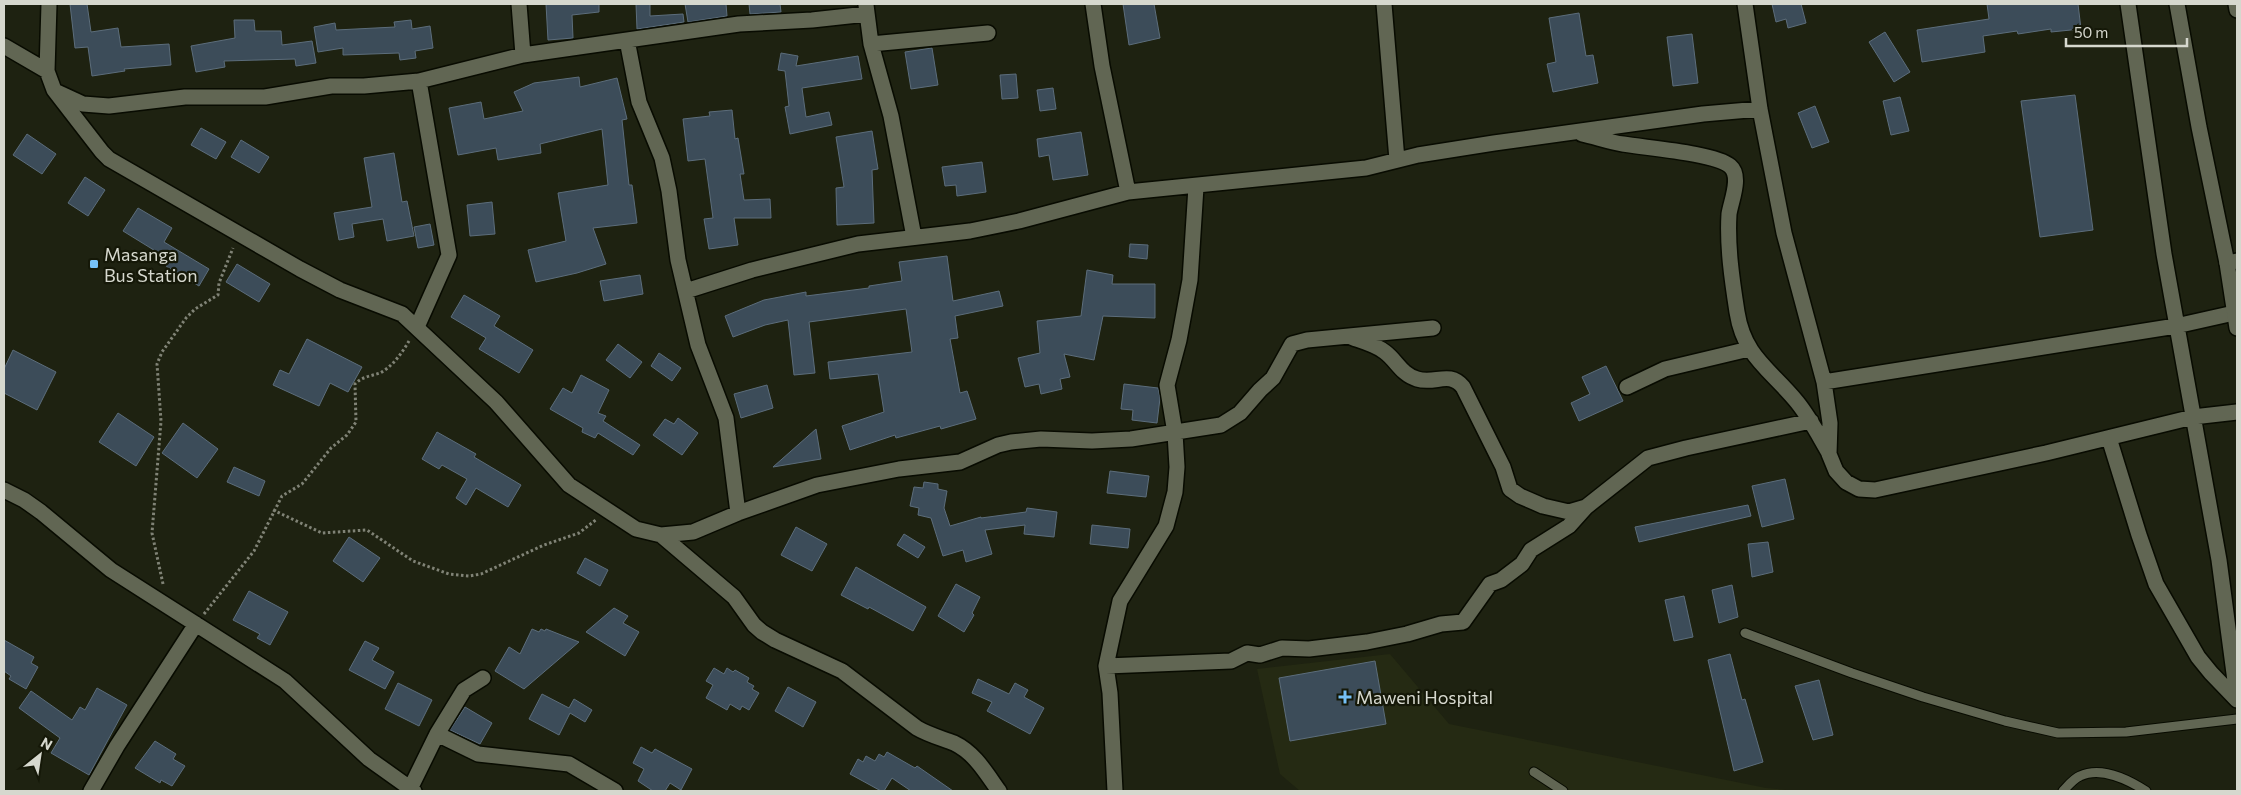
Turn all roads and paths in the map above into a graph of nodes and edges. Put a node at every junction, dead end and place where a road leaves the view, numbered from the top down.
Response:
1 (49, 4) edge
2 (519, 4) edge
3 (1092, 4) edge
4 (1384, 4) edge
5 (1745, 4) edge
6 (2128, 4) edge
7 (2177, 4) edge
8 (2236, 4) edge
9 (866, 9) edge
10 (2237, 10) edge
11 (988, 33) dead end
12 (627, 40) junction
13 (871, 44) junction
14 (4, 46) edge
15 (523, 54) junction
16 (46, 71) junction
17 (419, 81) junction
18 (54, 90) junction
19 (1760, 110) junction
20 (1574, 132) junction
21 (1397, 160) junction
22 (1196, 187) junction
23 (1128, 192) junction
24 (238, 233) junction
25 (914, 236) junction
26 (2232, 262) edge
27 (686, 291) junction
28 (2234, 313) junction
29 (2176, 326) junction
30 (418, 327) junction
31 (1433, 328) dead end
32 (2237, 328) edge
33 (1348, 336) junction
34 (1748, 349) junction
35 (1824, 382) junction
36 (1626, 387) dead end
37 (2237, 412) edge
38 (2193, 417) junction
39 (1811, 421) junction
40 (1175, 433) junction
41 (2109, 438) junction
42 (1830, 454) junction
43 (4, 490) edge
44 (1586, 507) junction
45 (273, 510) junction
46 (608, 511) junction
47 (738, 513) junction
48 (660, 536) junction
49 (166, 590) dead end
50 (196, 624) junction
51 (1745, 633) dead end
52 (1106, 666) junction
53 (483, 678) dead end
54 (2237, 696) edge
55 (2237, 700) edge
56 (2237, 719) edge
57 (437, 734) junction
58 (1534, 772) dead end
59 (412, 790) edge
60 (91, 791) edge
61 (615, 791) edge
62 (999, 791) edge
63 (1115, 791) edge
64 (1564, 791) edge
65 (2063, 791) edge
66 (2146, 791) edge

1 - 16 street
2 - 15 street
3 - 23 street
4 - 21 street
5 - 19 street
6 - 29 street
7 - 26 street
8 - 10 street
9 - 12 street
9 - 13 street
11 - 13 street
12 - 15 street
12 - 27 street
13 - 25 street
14 - 16 street
15 - 17 street
16 - 18 street
17 - 18 street
17 - 30 street
18 - 24 street
19 - 20 street
19 - 35 street
20 - 21 street
20 - 34 street
21 - 22 street
22 - 23 street
22 - 40 street
23 - 25 street
24 - 30 street
24 - 49 path
25 - 27 street
26 - 28 street
27 - 47 street
28 - 29 street
28 - 32 street
29 - 35 street
29 - 38 street
30 - 45 path
30 - 46 street
31 - 33 street
33 - 40 street
33 - 44 street
34 - 36 street
34 - 39 street
35 - 42 street
37 - 38 street
38 - 41 street
38 - 54 street
39 - 42 street
39 - 44 street
40 - 47 street
40 - 52 street
41 - 42 street
41 - 55 street
43 - 50 street
44 - 52 street
45 - 46 path
45 - 50 path
46 - 48 street
47 - 48 street
48 - 62 street
50 - 59 street
50 - 60 street
51 - 56 lane
52 - 63 street
53 - 57 street
57 - 59 street
57 - 61 street
58 - 64 lane
65 - 66 lane

